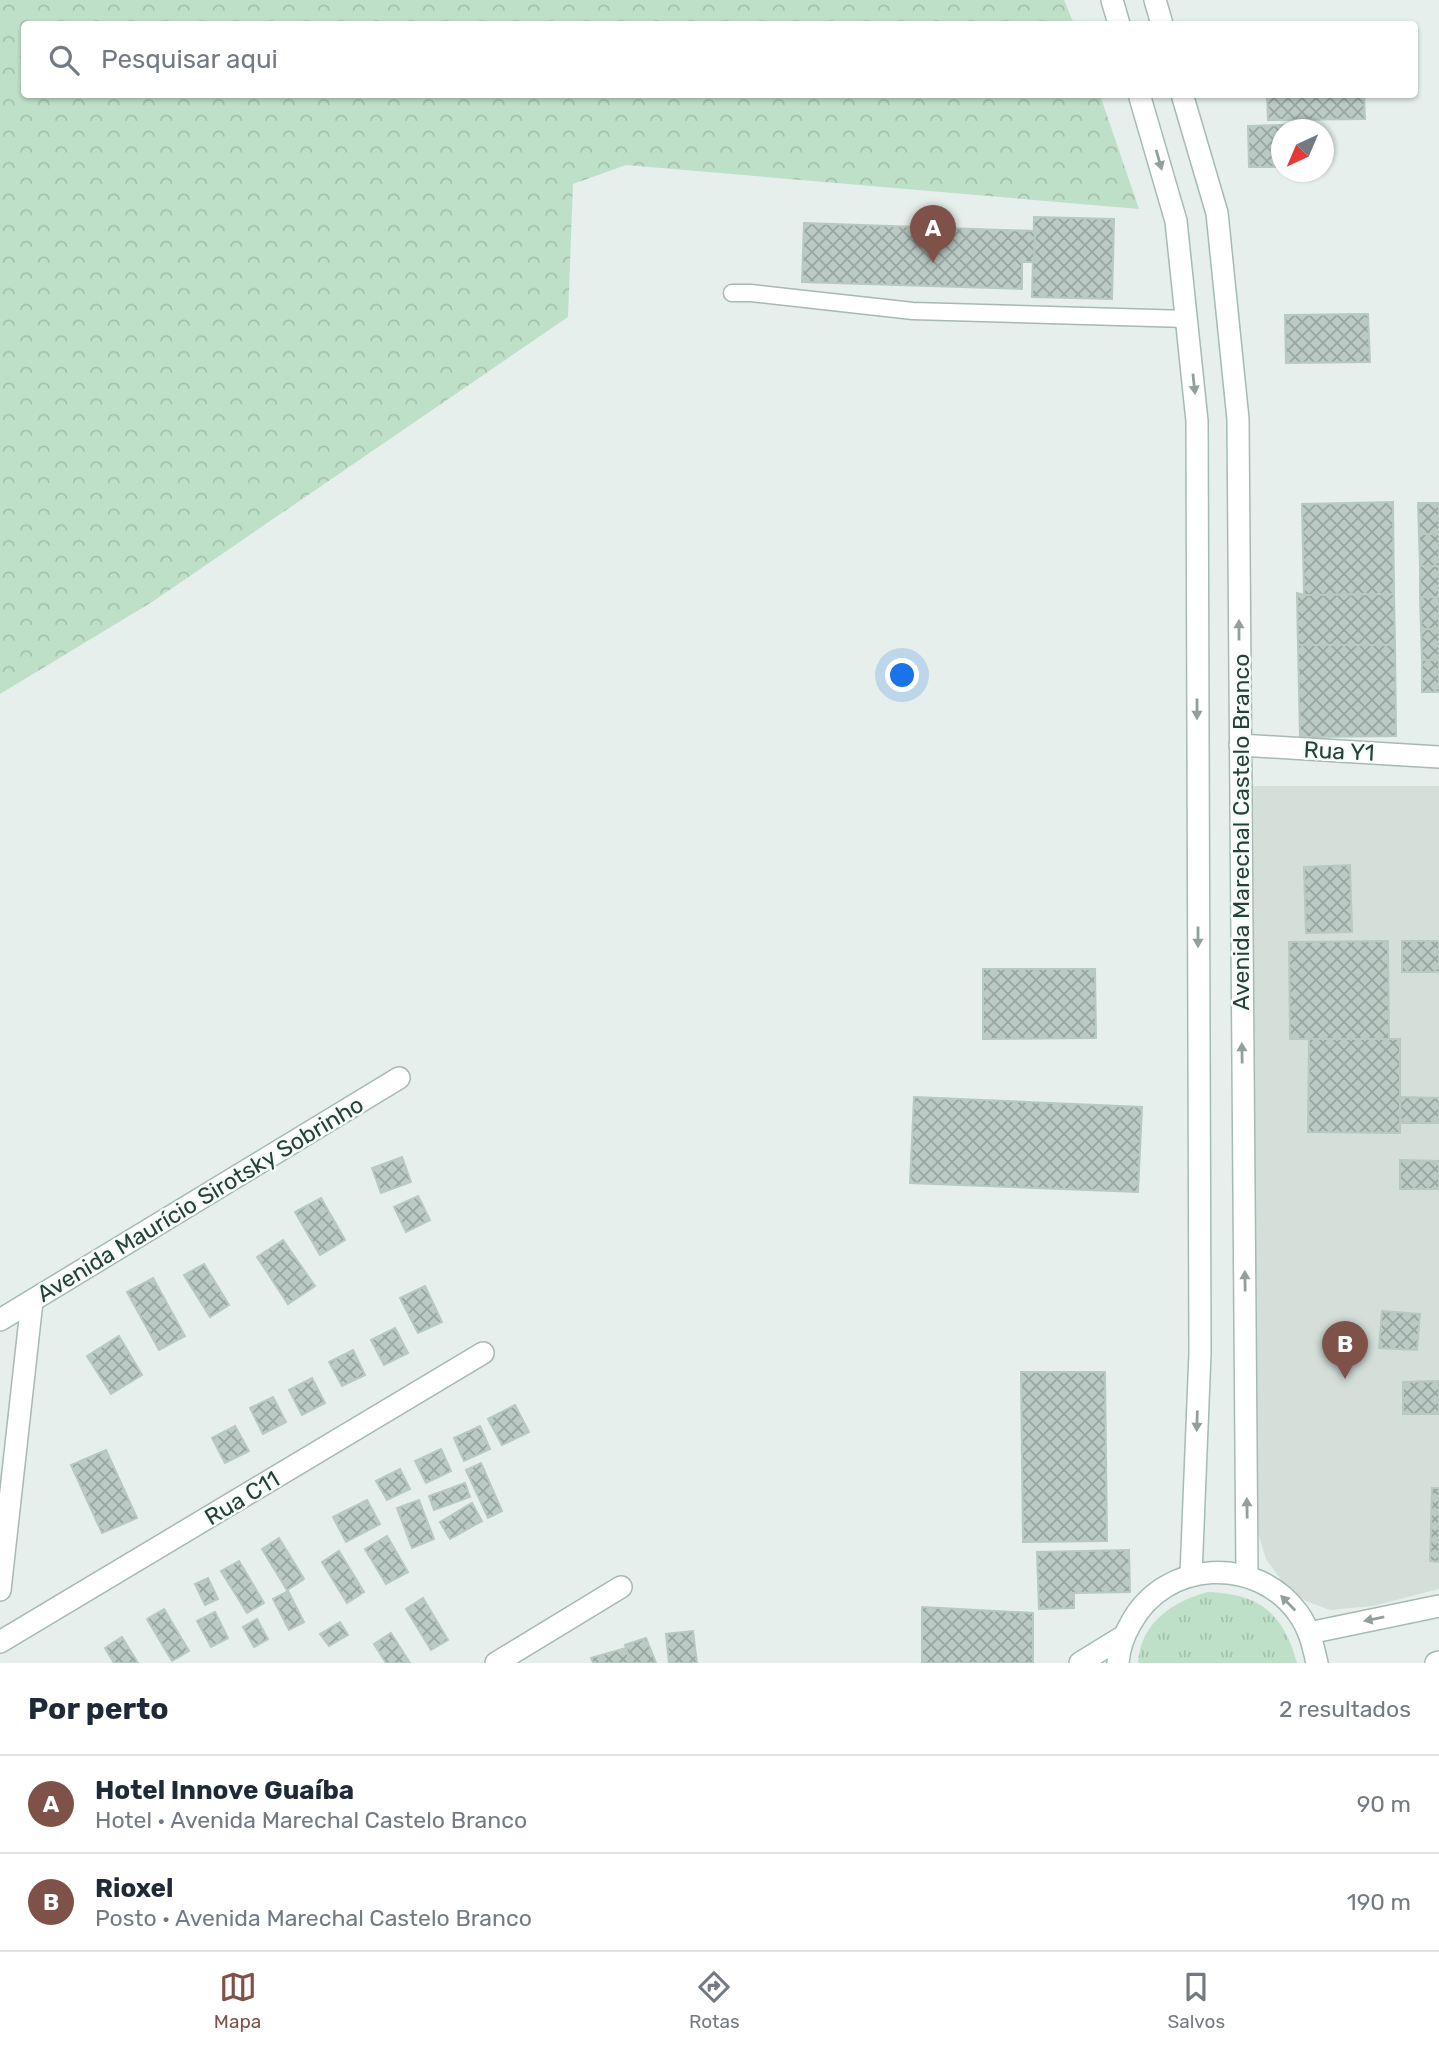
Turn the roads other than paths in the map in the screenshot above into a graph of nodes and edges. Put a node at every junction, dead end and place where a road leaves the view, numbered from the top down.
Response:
1 (1112, 0) edge
2 (1155, 0) edge
3 (1118, 21) edge
4 (1161, 21) edge
5 (1140, 98) edge
6 (1183, 98) edge
7 (732, 293) dead end
8 (1187, 319) junction
9 (1240, 745) junction
10 (1439, 757) edge
11 (399, 1078) dead end
12 (32, 1301) junction
13 (0, 1320) edge
14 (484, 1353) dead end
15 (1191, 1575) junction
16 (1247, 1576) junction
17 (621, 1587) dead end
18 (0, 1590) edge
19 (1439, 1606) edge
20 (1310, 1633) junction
21 (1124, 1636) junction
22 (0, 1642) edge
23 (496, 1663) edge
24 (1080, 1663) edge
25 (1118, 1663) edge
26 (1317, 1663) edge

1 - 3 main road
2 - 4 main road
5 -> 8 main road, Avenida Marechal Castelo Branco
9 -> 6 main road, Avenida Marechal Castelo Branco
7 - 8 lane
8 -> 15 main road, Avenida Marechal Castelo Branco
9 - 10 main road, Rua Y1
16 -> 9 main road, Avenida Marechal Castelo Branco
11 - 12 main road, Avenida Maurício Sirotsky Sobrinho
12 - 13 main road, Avenida Maurício Sirotsky Sobrinho
12 - 18 main road
14 - 22 main road, Rua C11
15 - 16 main road
15 - 21 main road
20 -> 16 main road
17 - 23 main road
19 -> 20 main road
20 - 26 main road
21 - 24 main road
21 - 25 main road

